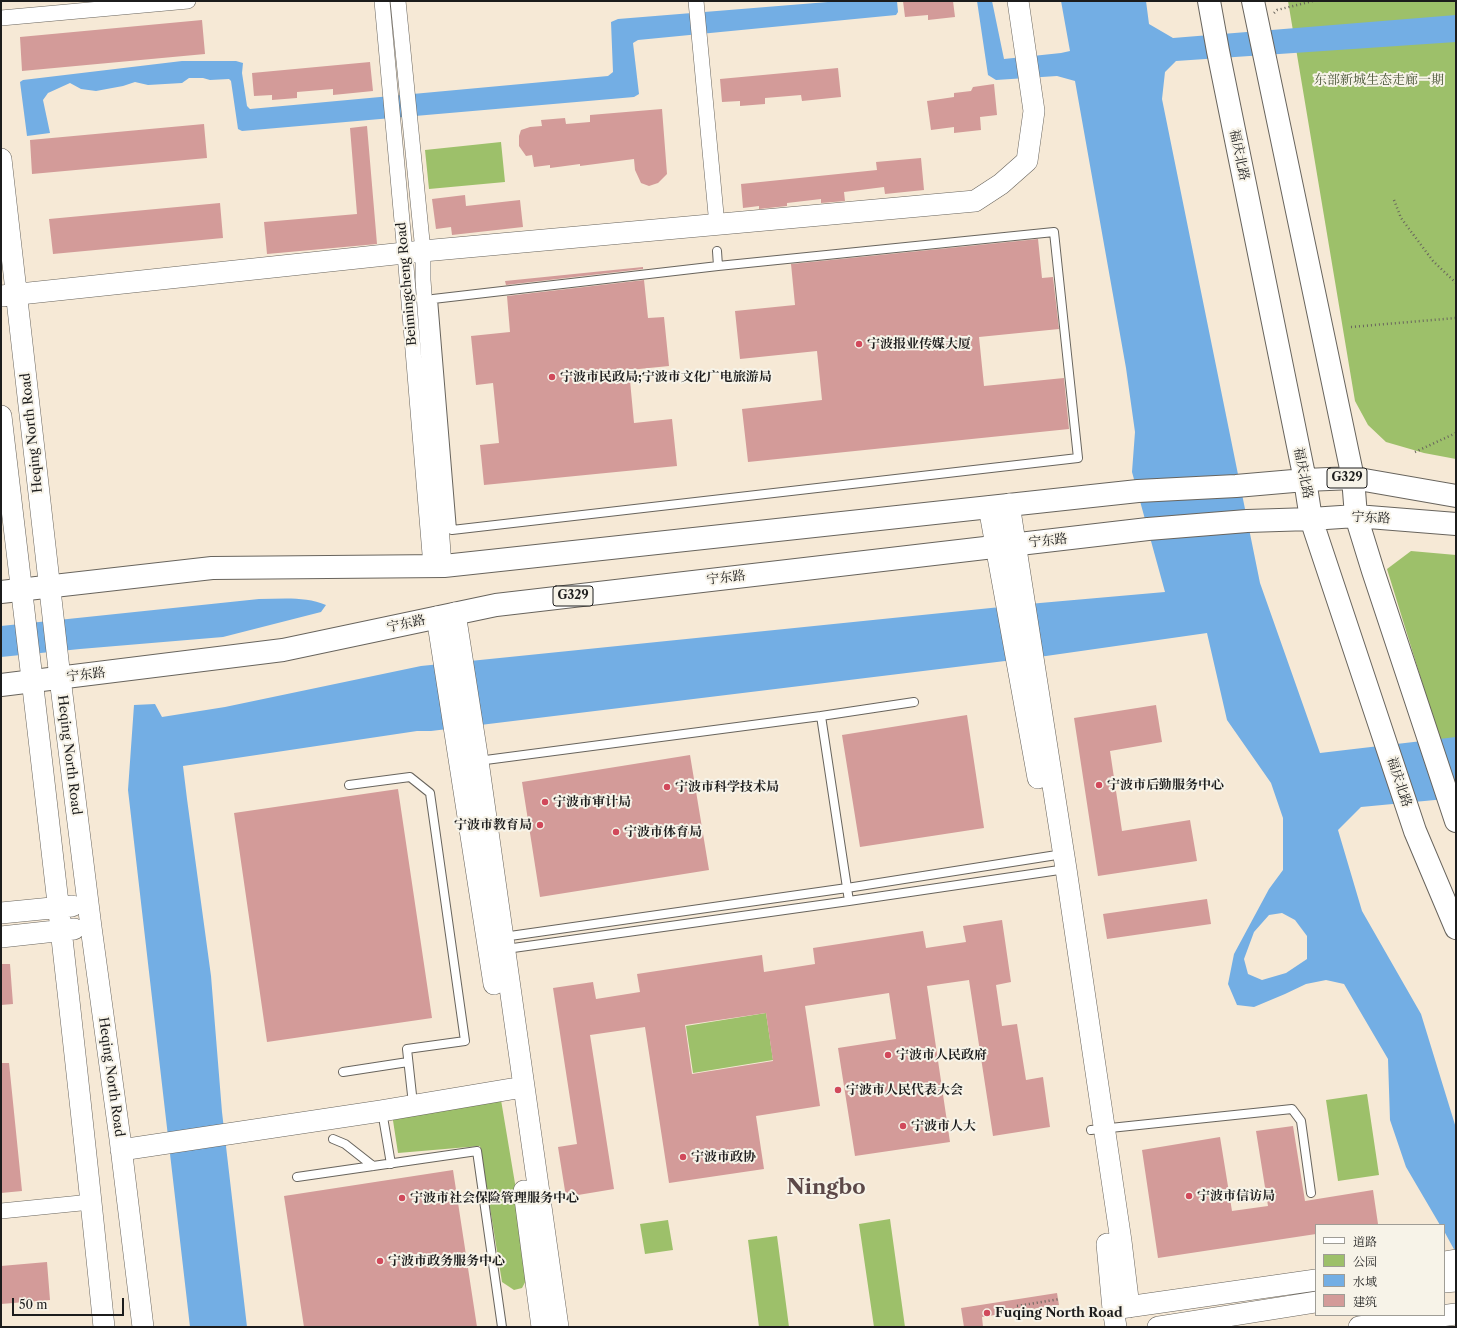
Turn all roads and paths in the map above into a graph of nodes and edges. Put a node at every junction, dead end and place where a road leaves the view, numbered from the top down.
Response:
1 (188, 1) edge
2 (382, 1) edge
3 (398, 1) edge
4 (696, 1) edge
5 (1018, 1) edge
6 (1209, 1) edge
7 (1253, 1) edge
8 (1313, 1) edge
9 (1, 18) edge
10 (1257, 24) junction
11 (1, 159) edge
12 (1394, 200) dead end
13 (717, 225) junction
14 (717, 251) dead end
15 (414, 252) junction
16 (718, 266) junction
17 (1456, 283) edge
18 (9, 295) edge
19 (1456, 318) edge
20 (1351, 327) dead end
21 (1, 416) edge
22 (1456, 433) edge
23 (1415, 452) dead end
24 (1352, 478) junction
25 (1305, 480) junction
26 (1456, 496) edge
27 (999, 506) junction
28 (1356, 516) junction
29 (1312, 519) junction
30 (1456, 524) edge
31 (1006, 546) junction
32 (438, 566) junction
33 (49, 586) junction
34 (11, 591) edge
35 (446, 615) junction
36 (60, 678) junction
37 (33, 682) junction
38 (1, 685) edge
39 (914, 702) dead end
40 (821, 716) junction
41 (478, 761) junction
42 (349, 785) dead end
43 (1456, 821) edge
44 (1059, 863) junction
45 (847, 888) junction
46 (849, 901) junction
47 (88, 905) junction
48 (58, 908) junction
49 (1, 913) edge
50 (91, 927) junction
51 (1456, 928) edge
52 (61, 930) junction
53 (1, 937) edge
54 (496, 945) junction
55 (408, 1062) junction
56 (343, 1072) dead end
57 (516, 1083) junction
58 (413, 1100) junction
59 (382, 1111) junction
60 (1097, 1130) junction
61 (333, 1139) dead end
62 (120, 1145) junction
63 (391, 1164) junction
64 (373, 1166) junction
65 (297, 1177) dead end
66 (1311, 1193) dead end
67 (91, 1202) junction
68 (1, 1212) edge
69 (1456, 1260) edge
70 (1445, 1262) edge
71 (1315, 1280) edge
72 (1456, 1281) edge
73 (1445, 1282) edge
74 (1060, 1299) dead end
75 (1315, 1302) edge
76 (1017, 1306) dead end
77 (1456, 1314) edge
78 (1119, 1315) edge
79 (1445, 1315) edge
80 (1441, 1316) edge
81 (104, 1327) edge
82 (143, 1327) edge
83 (502, 1327) edge
84 (542, 1327) edge
85 (558, 1327) edge
86 (1158, 1327) edge
87 (1359, 1327) edge

1 - 9 street
2 - 15 street, Beimingcheng Road
3 - 15 street, Beimingcheng Road
4 - 13 street
5 - 13 street
6 - 25 main road, 福庆北路
7 - 10 main road
8 - 10 path
10 - 24 main road
11 - 18 street, Heqing North Road
12 - 17 path
13 - 15 street
14 - 16 lane
15 - 18 street
15 - 32 street, Beimingcheng Road
16 - 16 lane
18 - 33 street, Heqing North Road
19 - 20 path
21 - 34 street, Heqing North Road
22 - 23 path
24 - 25 main road, G329
24 - 26 main road, G329
24 - 28 main road
25 - 27 main road, G329
25 - 29 main road, 福庆北路
27 - 31 street
27 - 32 main road, G329
28 - 29 main road, 宁东路 / G329
28 - 30 main road, 宁东路 / G329
28 - 43 main road
29 - 31 main road, 宁东路 / G329
29 - 51 main road, 福庆北路
31 - 35 main road, 宁东路 / G329
31 - 44 street
32 - 33 main road, G329
33 - 34 main road, G329
33 - 36 street, Heqing North Road
34 - 37 street, Heqing North Road
35 - 36 main road, 宁东路 / G329
35 - 41 street
35 - 54 street
36 - 37 main road, 宁东路 / G329
36 - 47 street, Heqing North Road
37 - 38 main road, 宁东路 / G329
37 - 48 street, Heqing North Road
39 - 40 lane
40 - 41 lane
40 - 45 lane
41 - 54 street
42 - 55 lane
44 - 45 lane
44 - 46 lane
44 - 60 street
45 - 46 lane
45 - 54 lane
46 - 54 lane
47 - 48 street
47 - 50 street, Heqing North Road
48 - 49 street
48 - 52 street, Heqing North Road
50 - 52 street
50 - 62 street, Heqing North Road
52 - 53 street
52 - 67 street, Heqing North Road
54 - 57 street
55 - 56 lane
55 - 58 lane
57 - 58 street
57 - 84 street
57 - 85 street
58 - 59 street
58 - 62 street
59 - 62 street
59 - 63 lane
60 - 66 lane
60 - 78 street
61 - 64 lane
62 - 82 street, Heqing North Road
63 - 64 lane
63 - 83 lane
64 - 65 lane
67 - 68 street
67 - 81 street, Heqing North Road
69 - 70 street
71 - 78 street
72 - 73 street
74 - 76 path
75 - 86 street
77 - 79 street
80 - 87 street

